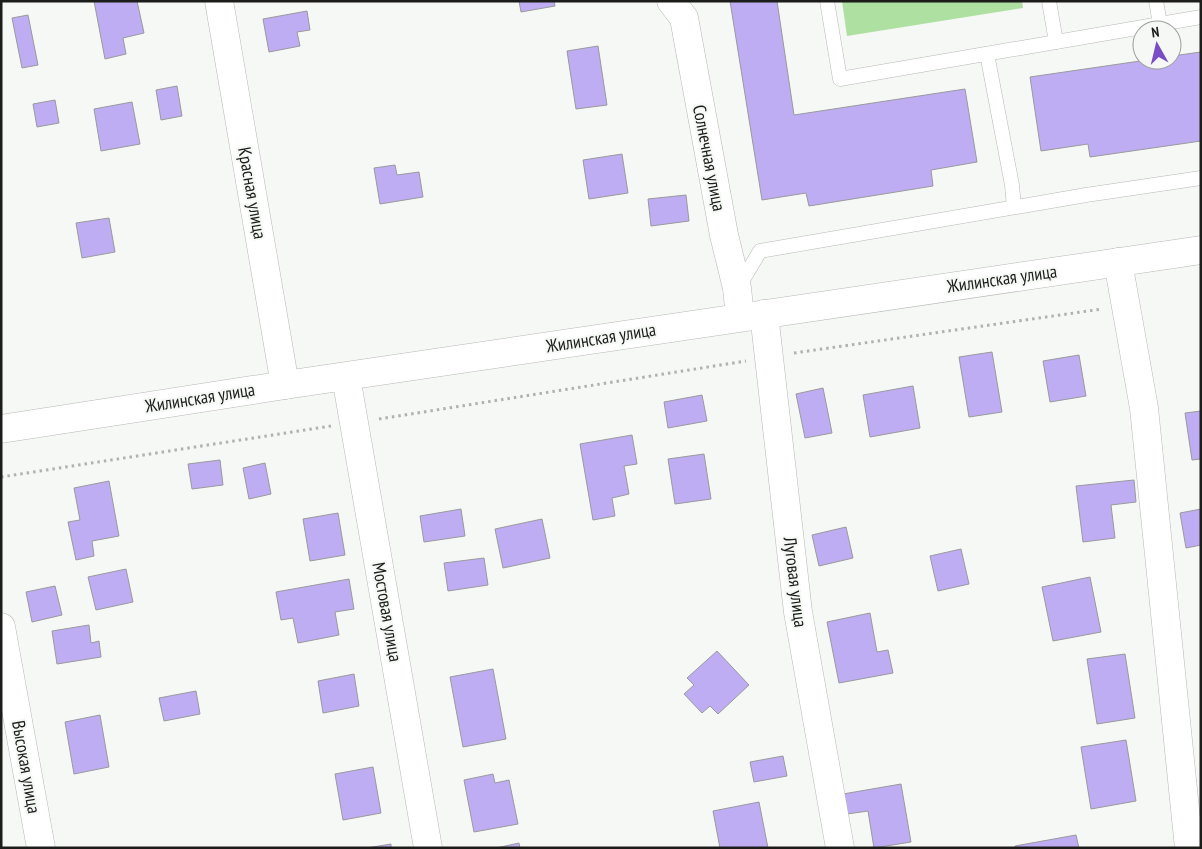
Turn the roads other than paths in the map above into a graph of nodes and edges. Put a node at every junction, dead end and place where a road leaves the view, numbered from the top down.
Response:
1 (219, 1) edge
2 (827, 1) edge
3 (1049, 1) edge
4 (1156, 1) edge
5 (681, 7) edge
6 (1201, 17) edge
7 (1159, 20) edge
8 (1182, 20) edge
9 (1132, 29) edge
10 (1056, 42) junction
11 (987, 54) junction
12 (1201, 178) edge
13 (1014, 207) junction
14 (1201, 250) edge
15 (1118, 262) junction
16 (737, 288) junction
17 (752, 316) junction
18 (346, 377) junction
19 (285, 385) junction
20 (1, 429) edge
21 (1, 628) edge
22 (41, 848) edge
23 (428, 848) edge
24 (840, 848) edge
25 (1189, 848) edge

1 - 19 street, Красная улица
2 - 11 lane
3 - 10 lane
4 - 7 lane
5 - 16 street, Солнечная улица
6 - 8 lane
9 - 10 lane
10 - 11 lane
11 - 13 lane
12 - 13 lane
13 - 16 lane
14 - 15 street, Жилинская улица
15 - 17 street, Жилинская улица
15 - 25 street
16 - 17 street, Солнечная улица
17 - 18 street, Жилинская улица
17 - 24 street, Луговая улица
18 - 19 street, Жилинская улица
18 - 23 street, Мостовая улица
19 - 20 street, Жилинская улица
21 - 22 street, Высокая улица

